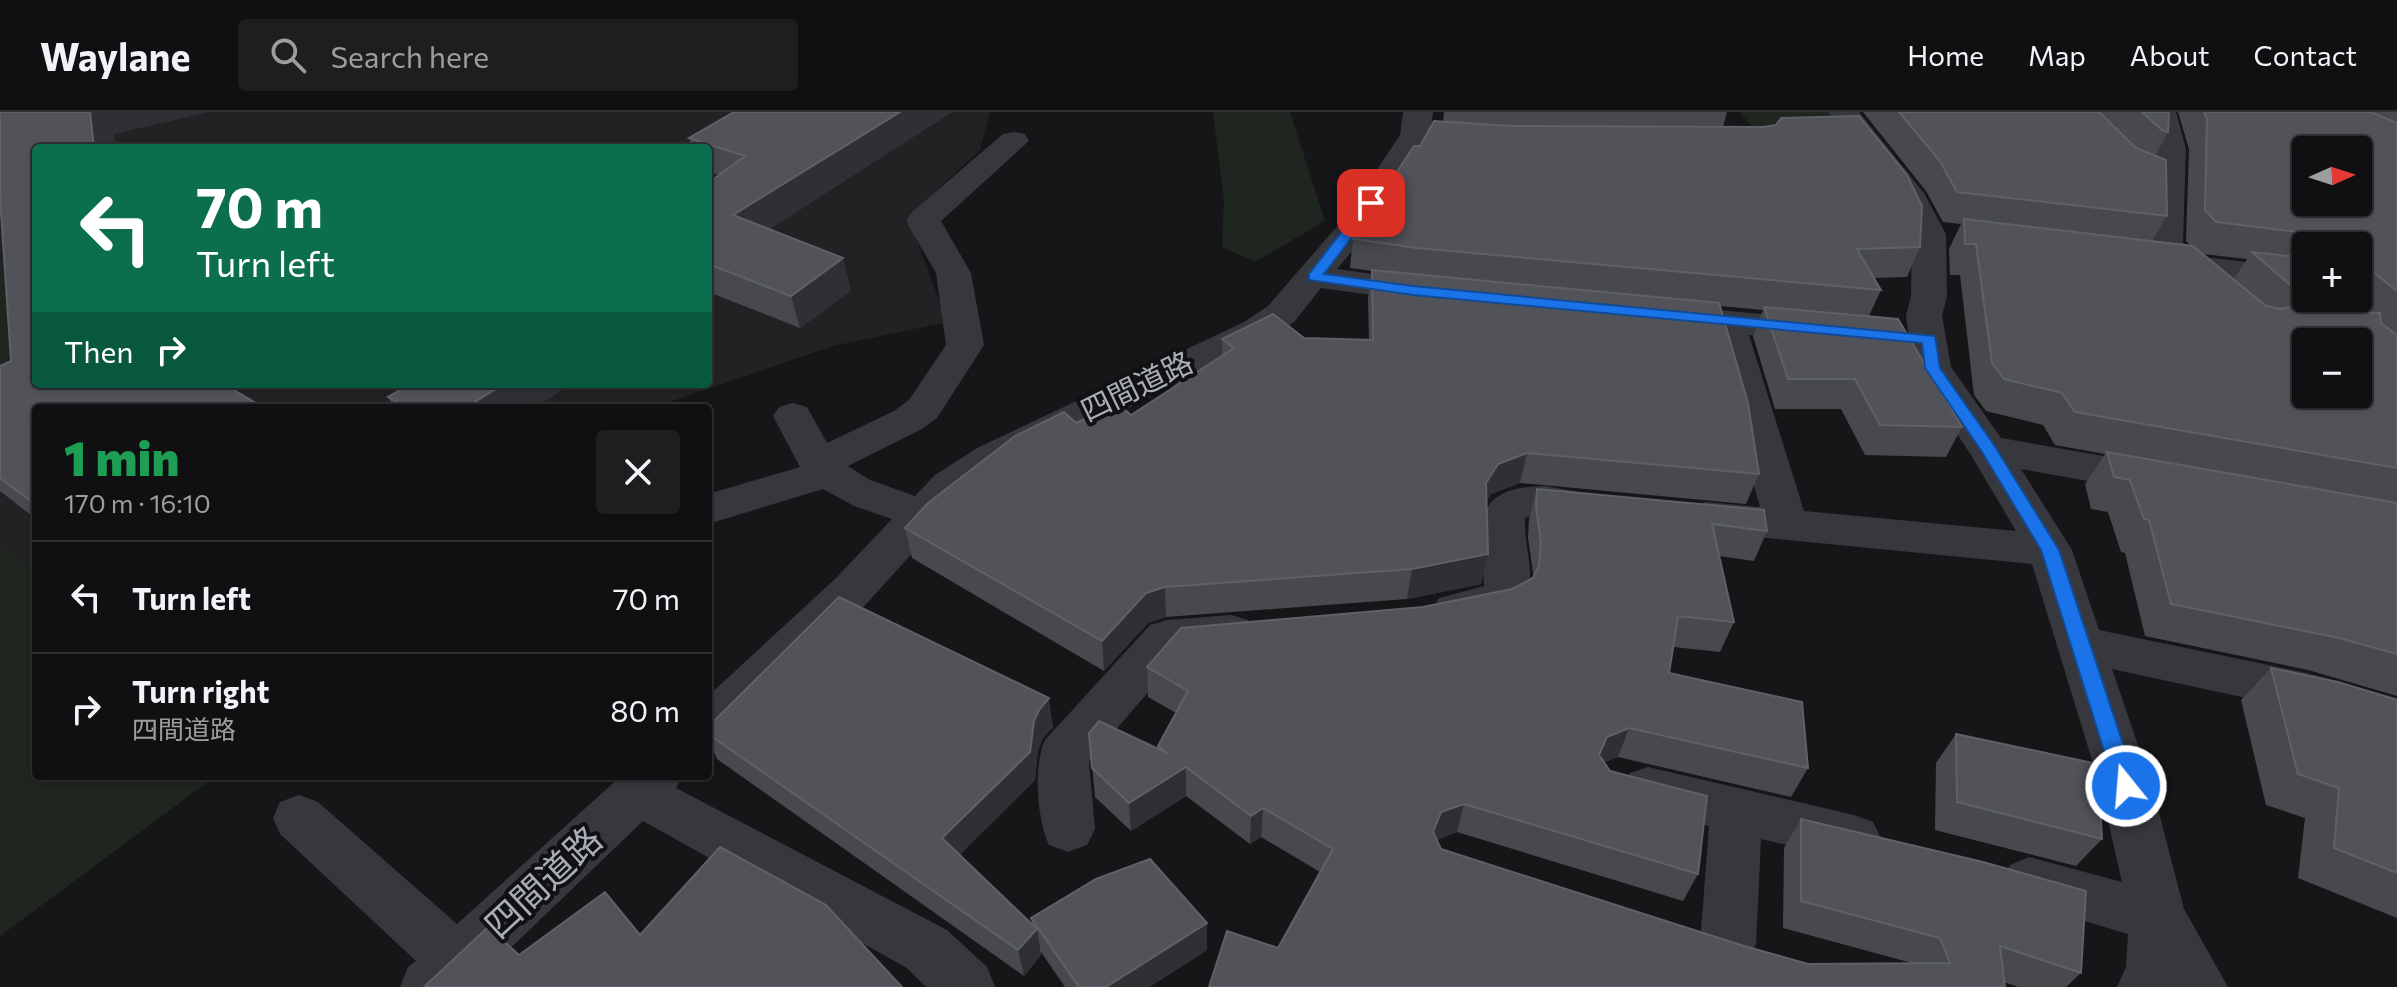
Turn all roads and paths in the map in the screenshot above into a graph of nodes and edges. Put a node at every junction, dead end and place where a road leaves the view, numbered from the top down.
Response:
1 (1843, 112) edge
2 (2161, 112) edge
3 (1426, 128) edge
4 (1014, 141) dead end
5 (2139, 259) edge
6 (2184, 265) junction
7 (1314, 277) junction
8 (2292, 279) edge
9 (1460, 295) edge
10 (2226, 300) edge
11 (1634, 312) edge
12 (1727, 322) junction
13 (1852, 332) edge
14 (793, 416) dead end
15 (1988, 449) junction
16 (824, 468) junction
17 (2193, 486) edge
18 (712, 508) edge
19 (923, 514) junction
20 (1786, 523) junction
21 (2050, 550) junction
22 (1422, 617) edge
23 (1267, 630) edge
24 (2081, 644) junction
25 (2397, 718) edge
26 (712, 723) edge
27 (1617, 782) edge
28 (647, 784) edge
29 (1736, 810) junction
30 (299, 818) dead end
31 (1068, 829) dead end
32 (1901, 849) edge
33 (1976, 867) edge
34 (2158, 917) junction
35 (1728, 943) edge
36 (443, 974) edge
37 (966, 987) edge
38 (2146, 987) edge
39 (2199, 987) edge

1 - 15 street
2 - 6 street
3 - 7 street, 四間道路
4 - 16 street
5 - 6 street
6 - 8 street
6 - 10 street
7 - 9 street
7 - 19 street, 四間道路
11 - 12 street
12 - 13 street
12 - 20 street
14 - 16 street
15 - 17 street
15 - 21 street
16 - 18 street
16 - 19 street
19 - 26 street, 四間道路
20 - 21 street
20 - 22 street
21 - 24 street
23 - 31 street
24 - 25 street
24 - 34 street
27 - 29 street
28 - 36 street, 四間道路
28 - 37 street
29 - 32 street
29 - 35 street
30 - 36 street
33 - 34 street
34 - 38 street
34 - 39 street

